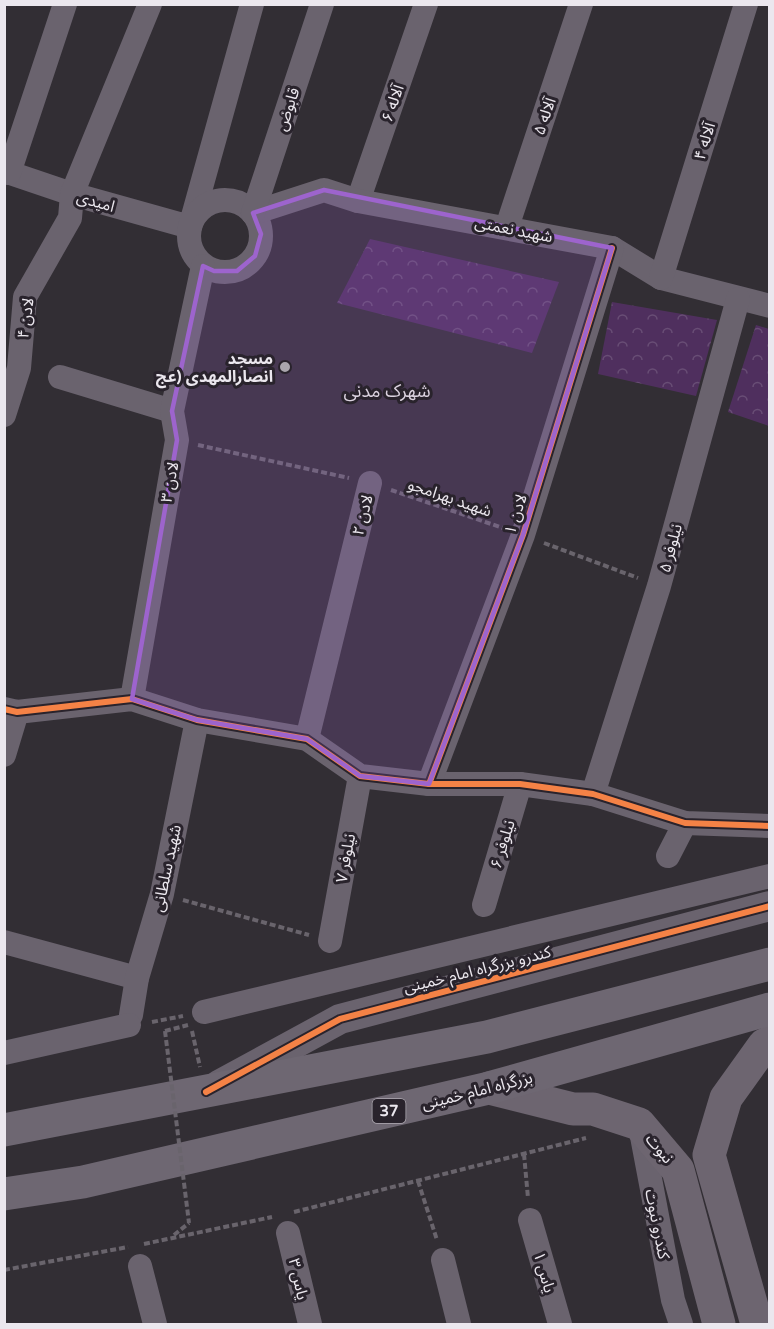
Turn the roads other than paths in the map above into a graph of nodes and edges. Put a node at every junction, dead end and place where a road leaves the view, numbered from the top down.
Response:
1 (64, 4) edge
2 (150, 4) edge
3 (252, 4) edge
4 (322, 4) edge
5 (426, 4) edge
6 (581, 4) edge
7 (746, 4) edge
8 (7, 172) edge
9 (72, 194) junction
10 (358, 201) junction
11 (253, 213) junction
12 (190, 227) junction
13 (507, 227) junction
14 (612, 248) junction
15 (203, 266) junction
16 (661, 278) junction
17 (15, 294) edge
18 (738, 299) junction
19 (770, 306) edge
20 (60, 377) dead end
21 (172, 411) junction
22 (4, 414) edge
23 (370, 483) road end
24 (132, 699) junction
25 (10, 711) edge
26 (196, 720) junction
27 (307, 739) junction
28 (4, 755) edge
29 (360, 776) junction
30 (429, 784) junction
31 (520, 784) junction
32 (593, 794) junction
33 (685, 823) junction
34 (770, 826) edge
35 (668, 856) dead end
36 (770, 876) edge
37 (484, 905) dead end
38 (770, 906) edge
39 (330, 941) road end
40 (4, 942) edge
41 (770, 964) edge
42 (137, 978) junction
43 (770, 1009) edge
44 (204, 1012) road end
45 (770, 1042) edge
46 (4, 1053) edge
47 (489, 1088) junction
48 (206, 1092) junction
49 (639, 1124) junction
50 (4, 1130) edge
51 (4, 1194) edge
52 (530, 1220) road end
53 (284, 1221) road end
54 (137, 1253) road end
55 (443, 1260) road end
56 (155, 1324) edge
57 (310, 1324) edge
58 (459, 1324) edge
59 (560, 1324) edge
60 (681, 1324) edge
61 (720, 1324) edge
62 (757, 1324) edge

1 - 8 street
2 - 9 street, لادن ۴
3 - 12 street
4 - 11 street, قابوض
5 - 10 street, آلاله ۶
6 - 13 street, آلاله ۵
7 - 16 street, آلاله ۴
8 - 9 street, امیدی
9 - 12 street, امیدی
9 - 17 street, لادن ۴
10 - 11 street, شهید نعمتی
10 - 13 street, شهید نعمتی
11 - 12 street
11 - 15 street
12 - 15 street
13 - 14 street, شهید نعمتی
14 - 16 street, شهید نعمتی
14 - 30 street, لادن ۱
15 - 21 street, لادن ۳
16 - 18 street, شهید نعمتی
17 - 22 street, لادن ۴
18 - 19 street, شهید نعمتی
18 - 32 street, نیلوفر ۵
20 - 21 street
21 - 24 street, لادن ۳
23 - 27 street, لادن ۲
24 - 25 street
24 - 26 street
25 - 28 street
26 - 27 street
26 - 42 street, شهید سلطانی
27 - 29 street
29 - 30 street
29 - 39 street, نیلوفر ۷
30 - 31 street
31 - 32 street
31 - 37 street, نیلوفر ۶
32 - 33 street
33 - 34 street
33 - 35 street
36 - 44 street
38 - 48 street, کندرو بزرگراه امام خمینی
40 - 42 street
41 - 48 highway
42 - 46 street, شهید سلطانی
43 - 47 highway, بزرگراه امام خمینی / 37
45 - 62 main road
47 - 49 main road, نبوت
47 - 51 highway, بزرگراه امام خمینی / 37
48 - 50 highway
49 - 60 street, کندرو نبوت
49 - 61 main road, نبوت
52 - 59 street, یاس ۱
53 - 57 street, یاس ۳
54 - 56 street
55 - 58 street

